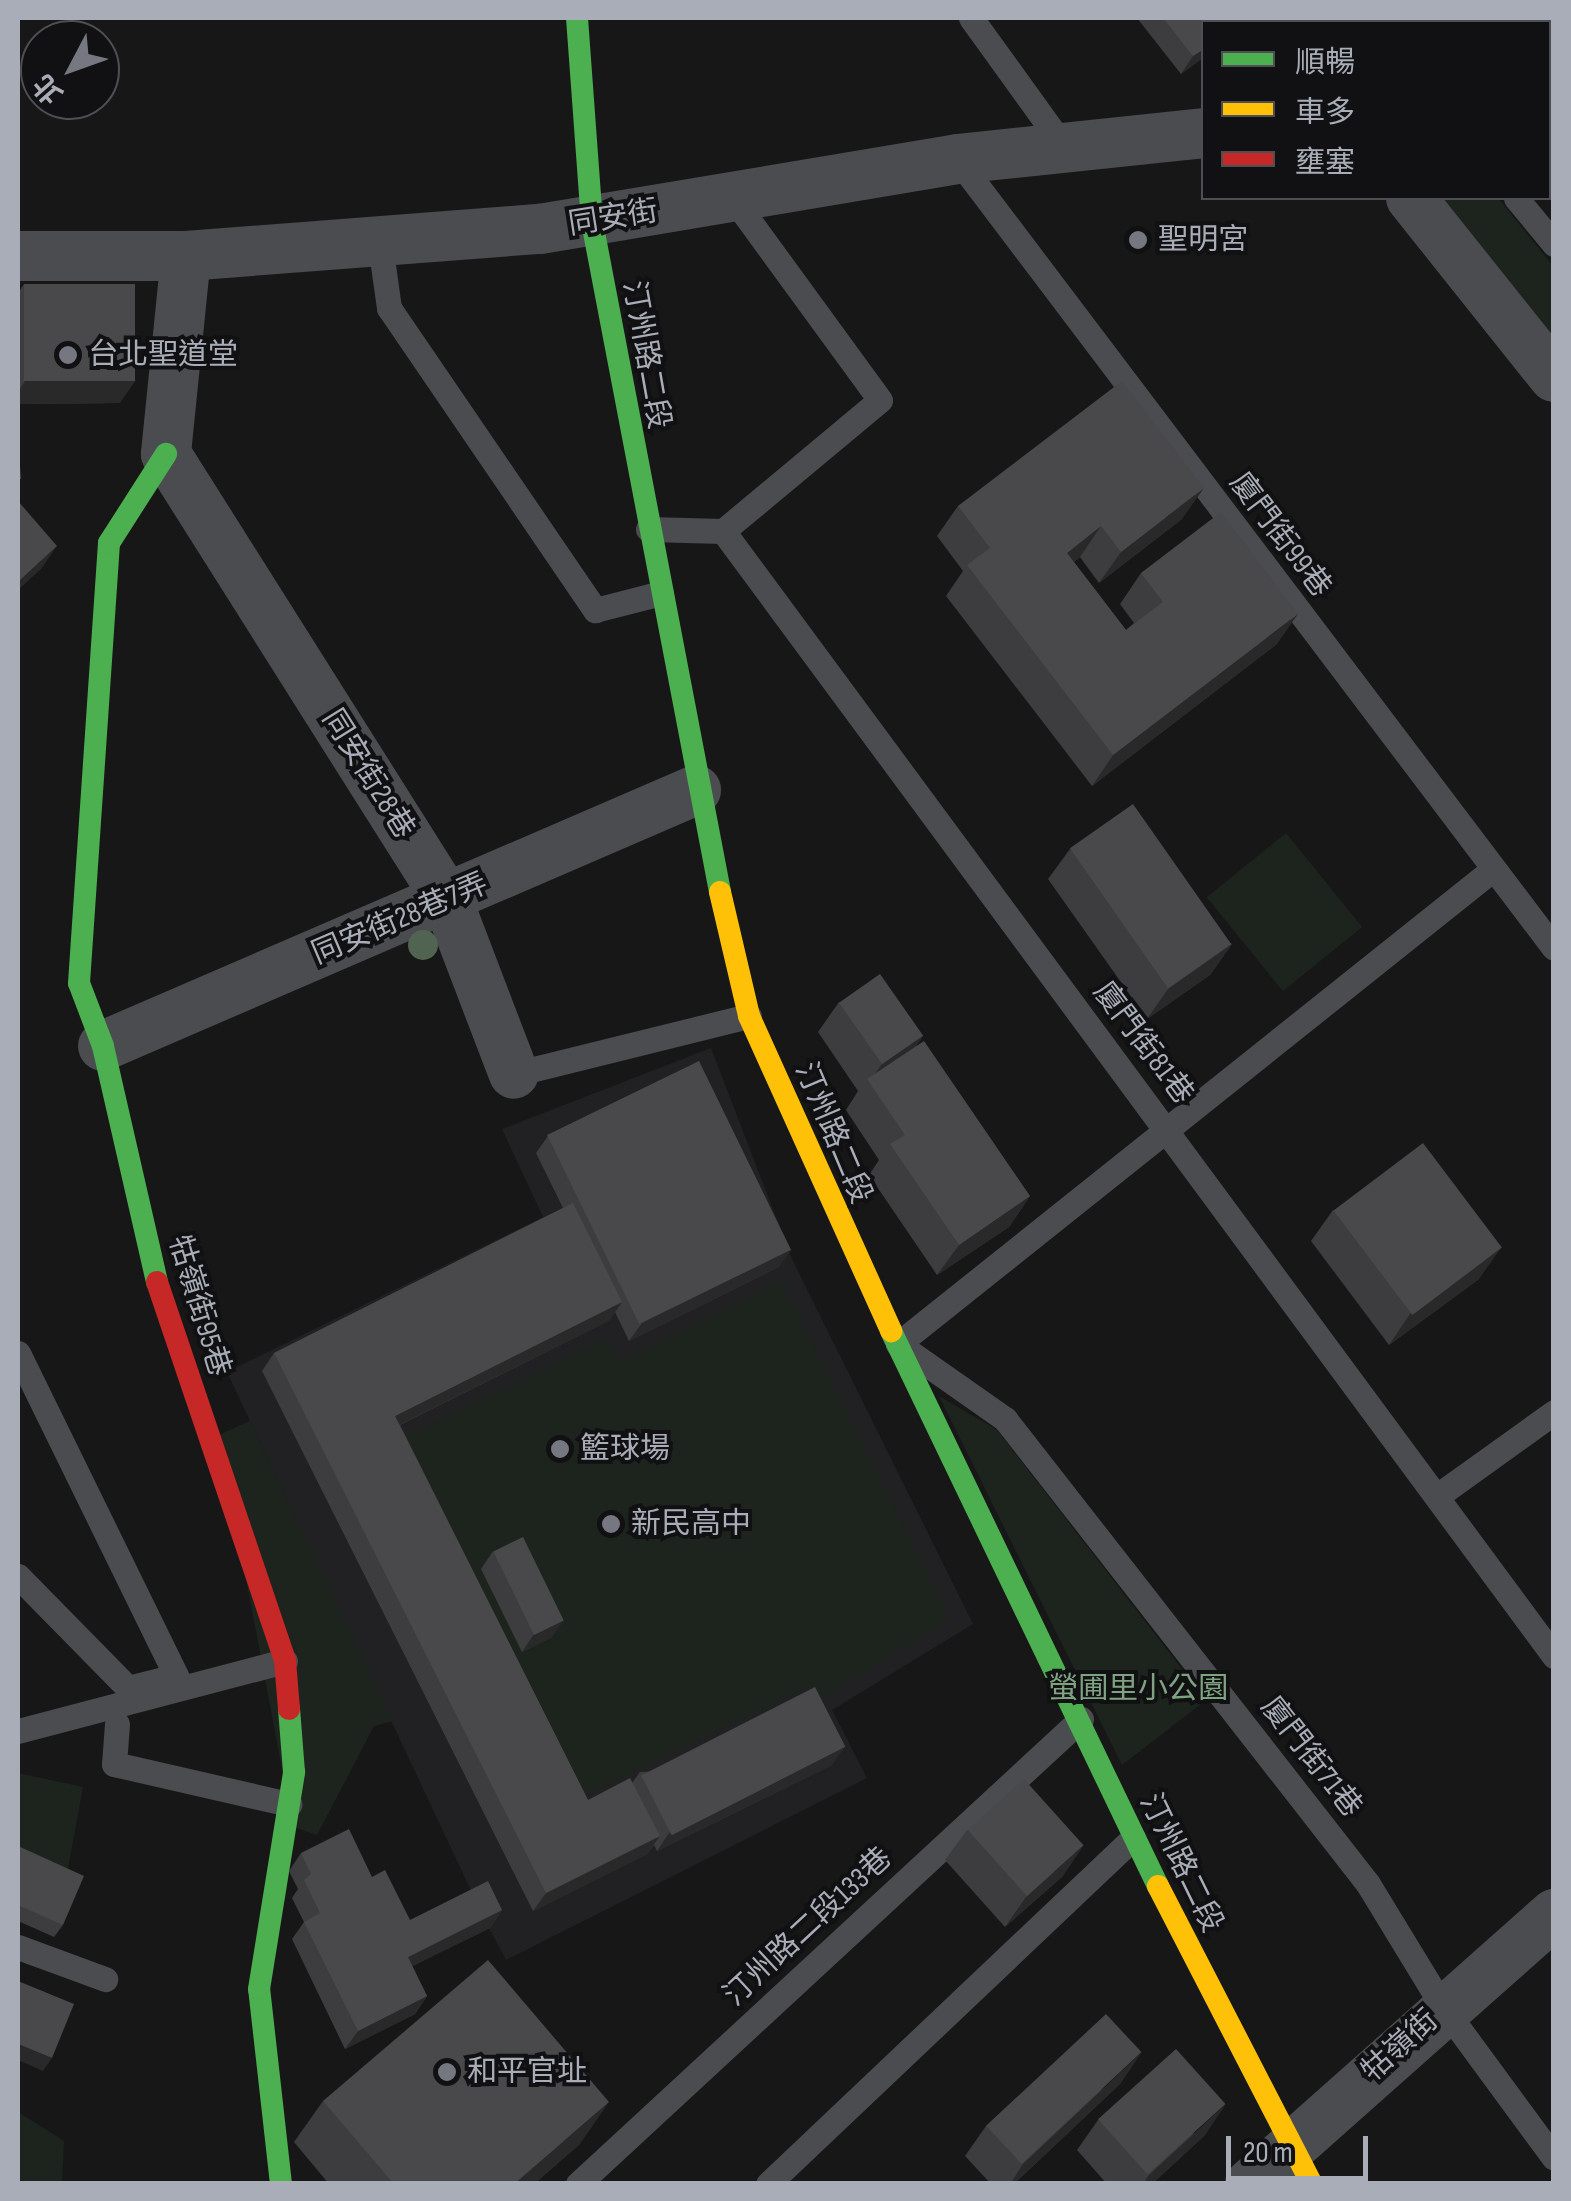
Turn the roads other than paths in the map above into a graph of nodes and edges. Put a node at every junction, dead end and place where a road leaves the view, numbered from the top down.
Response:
1 (577, 18) edge
2 (971, 18) edge
3 (1201, 133) edge
4 (1067, 150) junction
5 (957, 159) junction
6 (730, 194) junction
7 (1413, 200) edge
8 (1518, 200) edge
9 (592, 222) junction
10 (380, 244) junction
11 (1554, 244) edge
12 (18, 256) edge
13 (186, 256) junction
14 (1554, 377) edge
15 (166, 454) junction
16 (648, 529) junction
17 (724, 531) junction
18 (661, 593) junction
19 (696, 790) junction
20 (1492, 870) junction
21 (447, 899) junction
22 (1554, 948) edge
23 (750, 1016) junction
24 (103, 1046) junction
25 (514, 1074) joint
26 (1166, 1130) junction
27 (898, 1344) junction
28 (18, 1353) edge
29 (1554, 1412) edge
30 (1440, 1494) junction
31 (18, 1576) edge
32 (1554, 1656) edge
33 (285, 1661) junction
34 (1081, 1718) junction
35 (118, 1724) dead end
36 (18, 1730) edge
37 (289, 1804) junction
38 (1133, 1838) junction
39 (1554, 1914) edge
40 (18, 1947) edge
41 (105, 1979) dead end
42 (1443, 2007) junction
43 (1554, 2158) edge
44 (1300, 2165) edge
45 (281, 2184) edge
46 (578, 2184) edge
47 (768, 2184) edge
48 (1250, 2184) edge

1 - 9 street, 汀州路二段
2 - 4 lane
3 - 4 street, 同安街
4 - 5 street, 同安街
5 - 6 street, 同安街
5 - 20 lane, 廈門街99巷
6 - 9 street, 同安街
6 - 17 lane
7 - 14 street
8 - 11 lane
9 - 10 street, 同安街
9 - 16 street, 汀州路二段
10 - 13 street, 同安街
10 - 18 lane
12 - 13 street, 同安街
13 - 15 street
15 - 21 street, 同安街28巷
15 - 24 street, 牯嶺街95巷
16 - 17 lane
16 - 18 street, 汀州路二段
17 - 26 lane, 廈門街81巷
18 - 19 street, 汀州路二段
19 - 21 street, 同安街28巷7弄
19 - 23 street, 汀州路二段
20 - 22 lane, 廈門街99巷
20 - 26 lane
21 - 24 street, 同安街28巷7弄
21 - 25 street, 同安街28巷
23 - 25 lane, 同安街28巷
23 - 27 street, 汀州路二段
24 - 33 street, 牯嶺街95巷
26 - 27 lane
26 - 30 lane, 廈門街81巷
27 - 34 street, 汀州路二段
27 - 42 lane, 廈門街71巷
28 - 31 lane
29 - 30 lane
30 - 32 lane, 廈門街81巷
33 - 36 lane
33 - 37 street, 牯嶺街95巷
34 - 38 street, 汀州路二段
34 - 46 lane, 汀州路二段133巷
35 - 37 lane
37 - 45 street, 牯嶺街95巷
38 - 44 street, 汀州路二段
38 - 47 lane
39 - 42 street, 牯嶺街
40 - 41 lane
42 - 43 lane, 廈門街71巷
42 - 44 street, 牯嶺街
44 - 48 street, 牯嶺街

